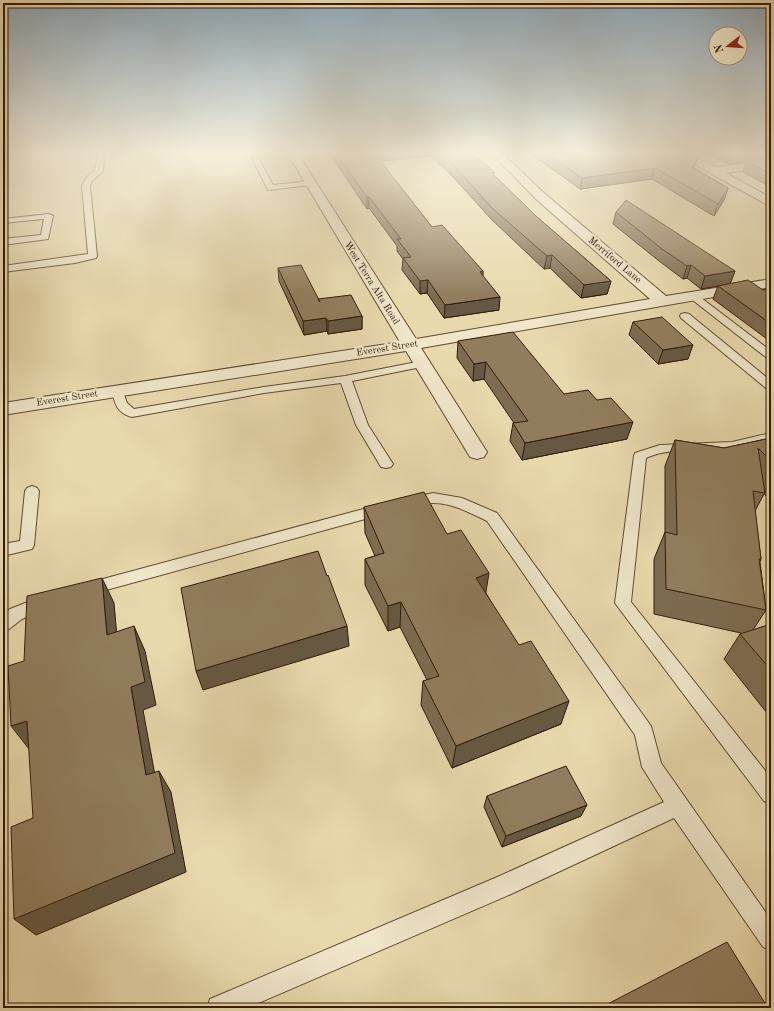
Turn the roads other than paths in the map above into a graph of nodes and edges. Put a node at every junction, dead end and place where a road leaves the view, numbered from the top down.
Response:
1 (88, 201) edge
2 (322, 201) edge
3 (545, 201) edge
4 (3, 221) edge
5 (3, 242) edge
6 (3, 269) edge
7 (771, 283) edge
8 (693, 296) junction
9 (663, 302) junction
10 (685, 316) dead end
11 (411, 345) junction
12 (771, 356) edge
13 (422, 364) junction
14 (345, 379) junction
15 (771, 387) edge
16 (118, 391) junction
17 (3, 408) edge
18 (771, 437) edge
19 (477, 452) dead end
20 (386, 464) dead end
21 (32, 491) dead end
22 (3, 550) edge
23 (71, 594) edge
24 (56, 598) edge
25 (3, 624) edge
26 (771, 794) edge
27 (678, 806) junction
28 (771, 939) edge
29 (219, 1008) edge

1 - 6 lane
2 - 11 street, West Terra Alta Road
3 - 9 street, Merriford Lane
4 - 5 lane
7 - 8 street, Everest Street
8 - 9 street, Everest Street
8 - 12 lane
9 - 11 street, Everest Street
10 - 15 lane
11 - 13 street, West Terra Alta Road
11 - 16 street, Everest Street
13 - 14 lane
13 - 19 street, West Terra Alta Road
14 - 16 lane
14 - 20 lane
16 - 17 street, Everest Street
18 - 26 lane
21 - 22 lane
23 - 27 lane
24 - 25 lane
27 - 28 lane
27 - 29 lane

